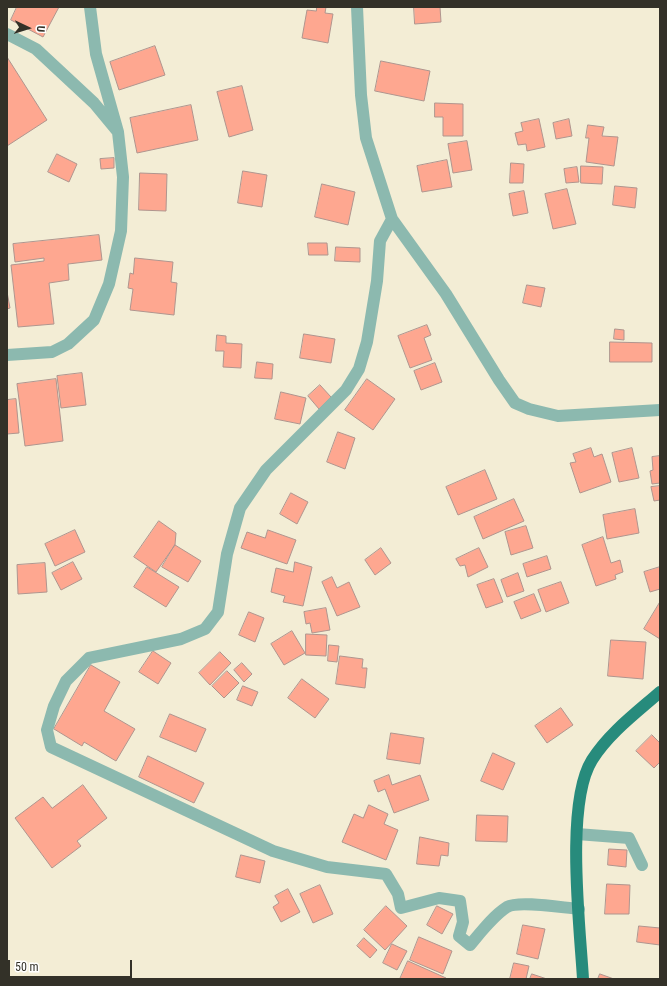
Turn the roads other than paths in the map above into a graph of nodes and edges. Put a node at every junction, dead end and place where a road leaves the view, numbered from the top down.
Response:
1 (90, 7) edge
2 (357, 7) edge
3 (7, 34) edge
4 (118, 132) junction
5 (392, 219) junction
6 (7, 356) edge
7 (660, 410) edge
8 (660, 692) edge
9 (577, 834) junction
10 (642, 865) dead end
11 (579, 909) junction
12 (583, 979) edge

1 - 4 street
2 - 5 street
3 - 4 street
4 - 6 street
5 - 7 street
5 - 11 street
8 - 9 main road
9 - 10 street
9 - 11 main road
11 - 12 main road

